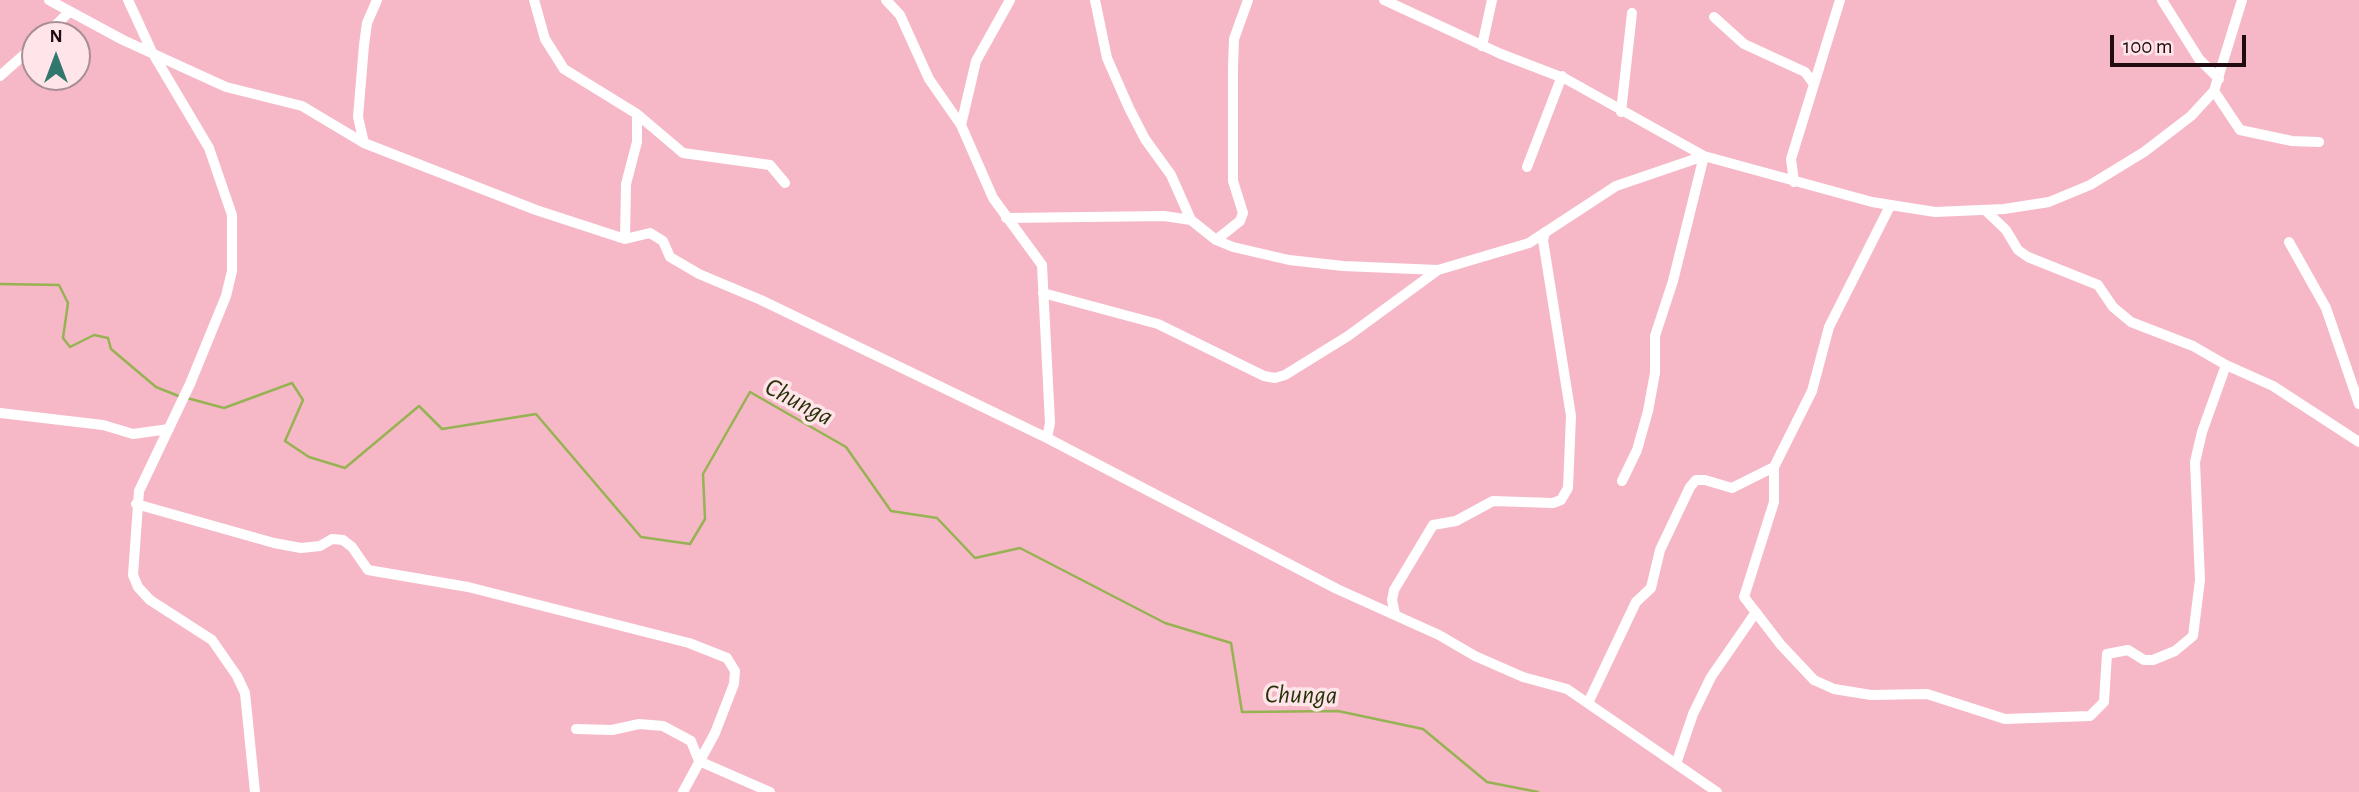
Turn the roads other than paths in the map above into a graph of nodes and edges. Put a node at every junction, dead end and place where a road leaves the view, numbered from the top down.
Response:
1 (49, 0) edge
2 (128, 0) edge
3 (377, 0) edge
4 (534, 0) edge
5 (886, 0) edge
6 (1010, 0) edge
7 (1095, 0) edge
8 (1248, 0) edge
9 (1384, 0) edge
10 (1492, 0) edge
11 (1840, 0) edge
12 (2162, 0) edge
13 (2242, 0) edge
14 (69, 12) junction
15 (1632, 13) dead end
16 (1714, 17) dead end
17 (60, 21) edge
18 (1482, 46) junction
19 (152, 52) junction
20 (21, 57) edge
21 (0, 76) edge
22 (1562, 76) junction
23 (2219, 79) junction
24 (1814, 84) junction
25 (2214, 91) junction
26 (1621, 112) junction
27 (637, 114) junction
28 (961, 125) junction
29 (2319, 142) dead end
30 (364, 143) junction
31 (1704, 156) junction
32 (1527, 167) dead end
33 (1794, 182) junction
34 (785, 183) dead end
35 (1890, 206) junction
36 (1984, 210) junction
37 (1006, 218) junction
38 (1191, 220) junction
39 (1545, 232) junction
40 (625, 239) junction
41 (1216, 240) junction
42 (2290, 242) dead end
43 (1438, 270) junction
44 (1043, 293) junction
45 (2226, 365) junction
46 (2359, 404) edge
47 (0, 412) edge
48 (169, 429) junction
49 (1047, 438) junction
50 (2359, 442) edge
51 (1774, 467) junction
52 (1622, 481) dead end
53 (136, 504) junction
54 (1756, 612) junction
55 (1395, 614) junction
56 (1588, 703) junction
57 (576, 729) dead end
58 (699, 761) junction
59 (1676, 764) junction
60 (255, 792) edge
61 (683, 792) edge
62 (770, 792) edge
63 (1717, 792) edge

1 - 14 street
2 - 19 street
3 - 30 street
4 - 27 street
5 - 28 street
6 - 28 street
7 - 38 street
8 - 41 street
9 - 18 street
10 - 18 street
11 - 24 street
12 - 23 street
13 - 23 street
14 - 17 street
14 - 19 street
15 - 26 street
16 - 24 street
18 - 22 street
19 - 30 street
19 - 48 street
20 - 21 street
22 - 26 street
22 - 32 street
23 - 25 street
24 - 33 street
25 - 29 street
25 - 36 street
26 - 31 street
27 - 34 street
27 - 40 street
28 - 37 street
30 - 40 street
31 - 33 street
31 - 39 street
31 - 52 street
33 - 35 street
35 - 36 street
35 - 51 street
36 - 45 street
37 - 38 street
37 - 44 street
38 - 41 street
39 - 43 street
39 - 55 street
40 - 49 street
41 - 43 street
42 - 46 street
43 - 44 street
44 - 49 street
45 - 50 street
45 - 54 street
47 - 48 street
48 - 53 street
49 - 55 street
51 - 54 street
51 - 56 street
53 - 58 street
53 - 60 street
54 - 59 street
55 - 56 street
56 - 59 street
57 - 58 street
58 - 61 street
58 - 62 street
59 - 63 street

